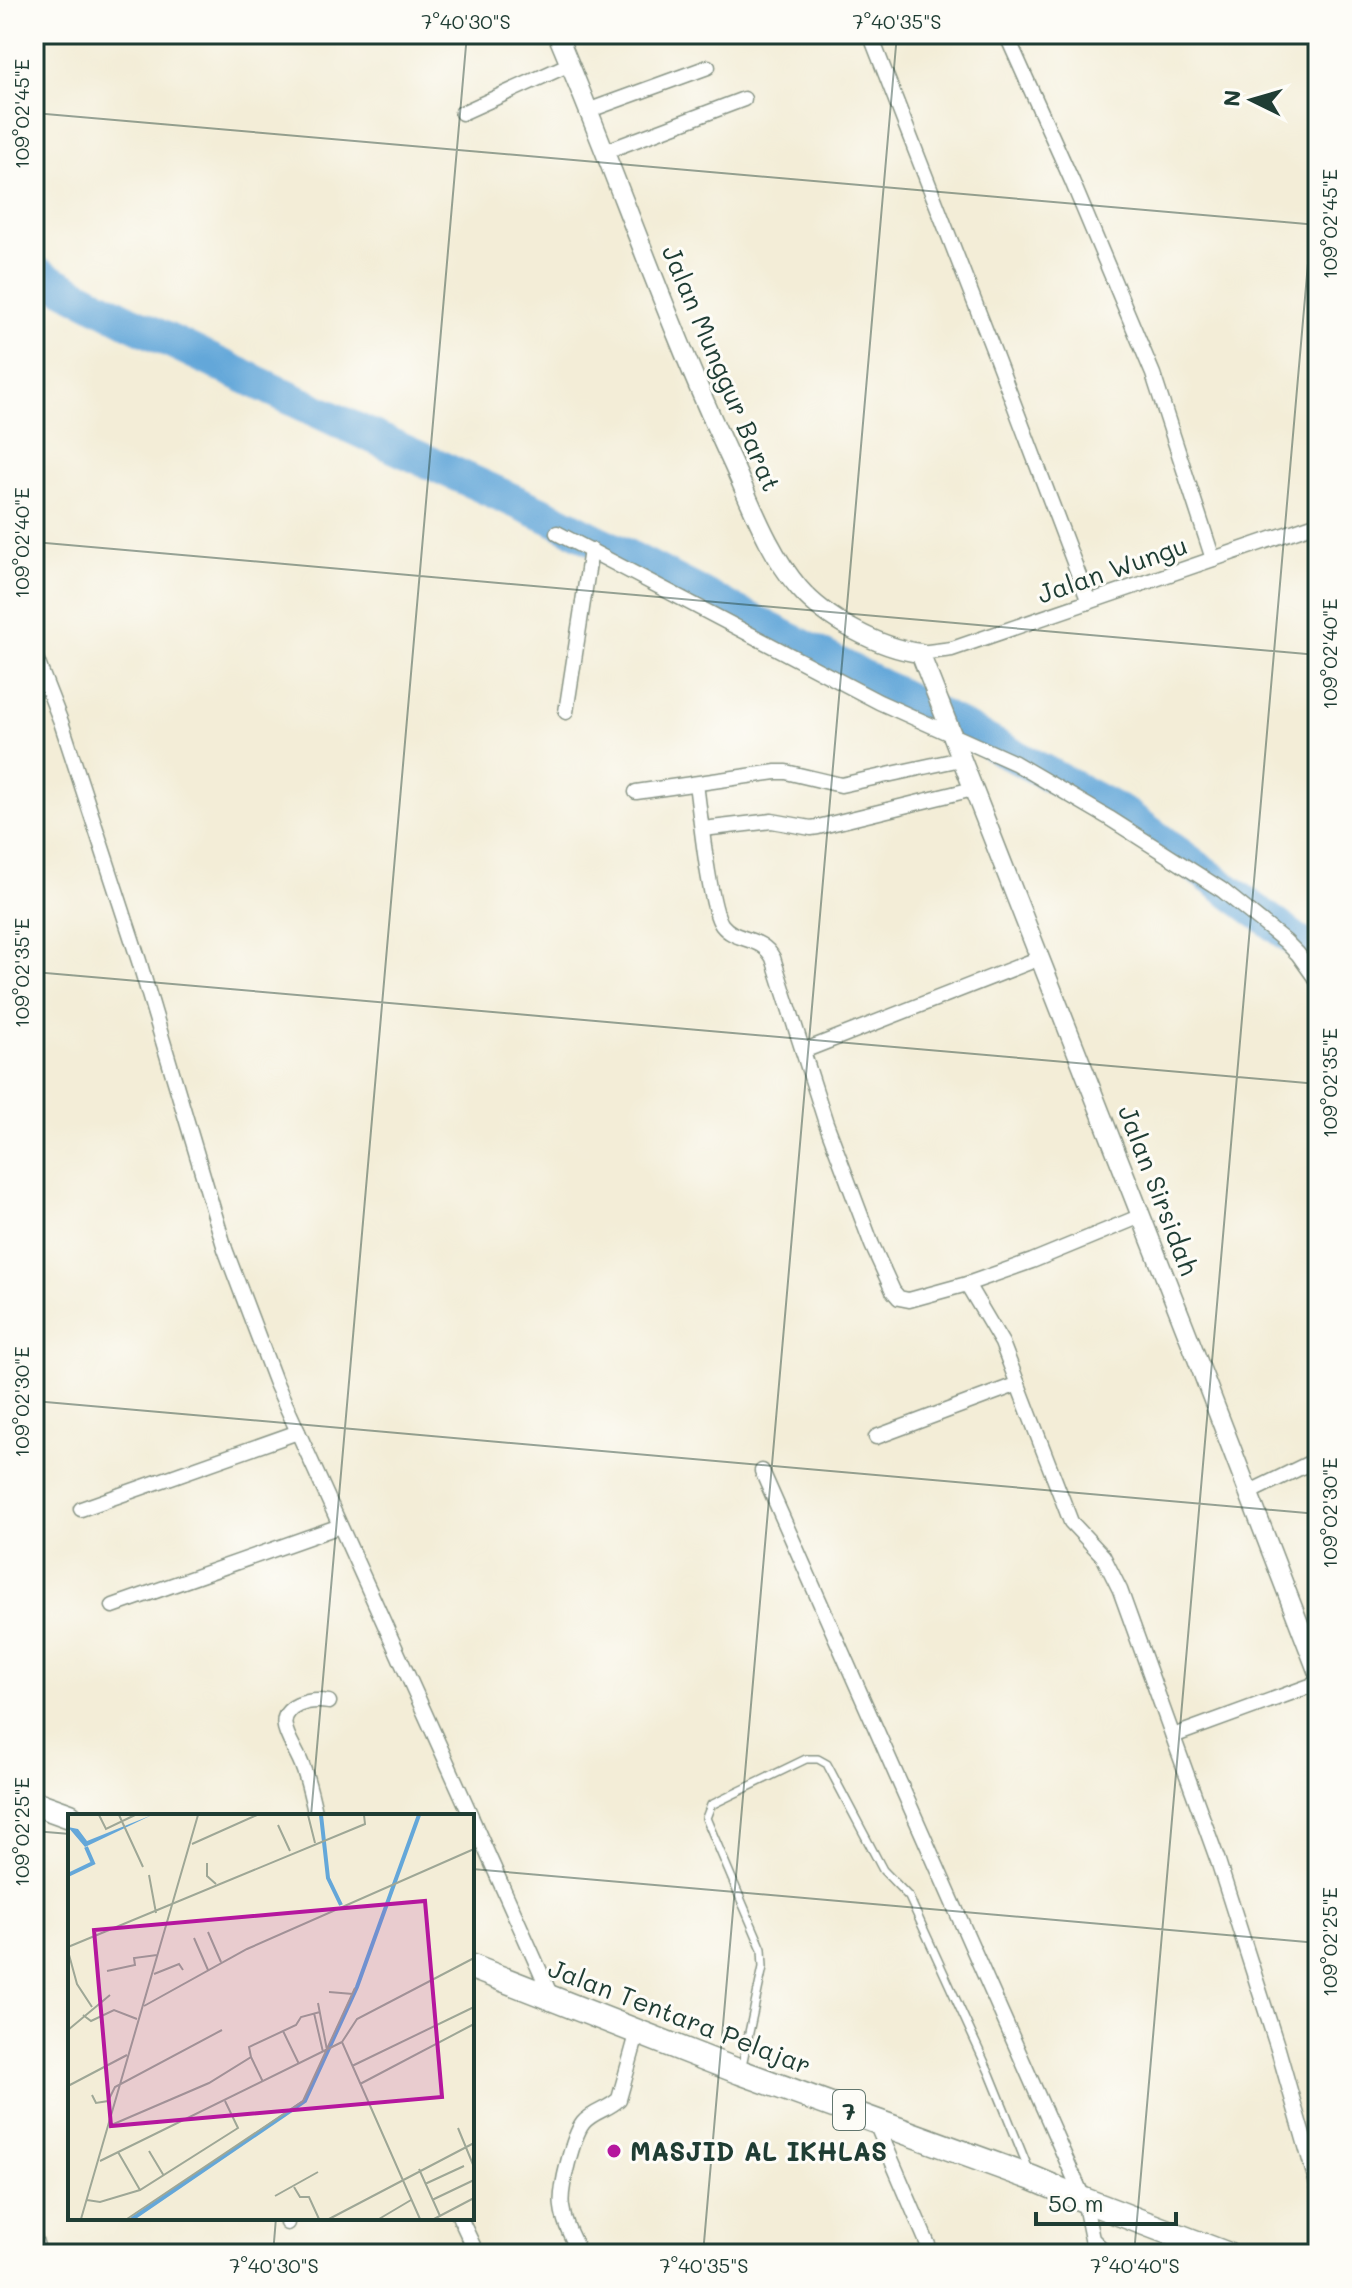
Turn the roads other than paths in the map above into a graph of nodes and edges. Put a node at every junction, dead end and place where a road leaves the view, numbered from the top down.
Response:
1 (557, 34) edge
2 (870, 34) edge
3 (1006, 34) edge
4 (570, 64) junction
5 (708, 67) dead end
6 (744, 99) dead end
7 (590, 110) junction
8 (462, 113) dead end
9 (604, 152) junction
10 (1318, 523) edge
11 (557, 533) dead end
12 (591, 550) junction
13 (1213, 559) junction
14 (1089, 602) junction
15 (34, 653) edge
16 (920, 653) junction
17 (566, 712) dead end
18 (950, 729) junction
19 (961, 759) junction
20 (696, 784) junction
21 (973, 789) junction
22 (636, 792) dead end
23 (703, 829) junction
24 (1040, 958) junction
25 (1318, 982) edge
26 (803, 1051) junction
27 (1141, 1216) junction
28 (967, 1284) junction
29 (1018, 1384) junction
30 (298, 1432) junction
31 (876, 1437) dead end
32 (1318, 1459) edge
33 (762, 1471) dead end
34 (1248, 1493) junction
35 (81, 1509) dead end
36 (340, 1526) junction
37 (113, 1606) dead end
38 (1318, 1673) edge
39 (1318, 1683) edge
40 (329, 1702) dead end
41 (1173, 1736) junction
42 (34, 1803) edge
43 (315, 1814) edge
44 (469, 1814) edge
45 (68, 1815) edge
46 (474, 1825) edge
47 (474, 1968) edge
48 (551, 1996) junction
49 (638, 2031) junction
50 (740, 2072) junction
51 (874, 2119) junction
52 (1032, 2178) junction
53 (1318, 2188) edge
54 (1084, 2200) junction
55 (461, 2220) edge
56 (477, 2254) edge
57 (580, 2254) edge
58 (932, 2254) edge
59 (1107, 2254) edge
60 (1226, 2254) edge

1 - 4 street, Jalan Munggur Barat
2 - 14 street
3 - 13 street
4 - 7 street, Jalan Munggur Barat
4 - 8 street
5 - 7 street
6 - 9 street
7 - 9 street, Jalan Munggur Barat
9 - 16 street, Jalan Munggur Barat
10 - 13 street, Jalan Wungu
11 - 12 street
12 - 17 street
12 - 18 street
13 - 14 street, Jalan Wungu
14 - 16 street, Jalan Wungu
15 - 30 street
16 - 18 street, Jalan Sirsidah
18 - 19 street, Jalan Sirsidah
18 - 25 street
19 - 20 street
19 - 21 street, Jalan Sirsidah
20 - 22 street
20 - 23 street
21 - 23 street
21 - 24 street, Jalan Sirsidah
23 - 26 street
24 - 26 street
24 - 27 street, Jalan Sirsidah
26 - 28 street
27 - 28 street
27 - 34 street, Jalan Sirsidah
28 - 29 street
29 - 31 street
29 - 41 street
30 - 35 street
30 - 36 street
32 - 34 street
33 - 54 street
34 - 38 street, Jalan Sirsidah
36 - 37 street
36 - 44 street
39 - 41 street
40 - 43 street
41 - 53 street
42 - 45 highway
46 - 48 street
47 - 48 highway, Jalan Tentara Pelajar / 7
48 - 49 highway, Jalan Tentara Pelajar / 7
49 - 50 highway, Jalan Tentara Pelajar / 7
49 - 57 street
50 - 51 highway, Jalan Tentara Pelajar / 7
50 - 52 lane
51 - 52 highway, Jalan Tentara Pelajar / 7
51 - 58 street
52 - 54 highway, Jalan Tentara Pelajar / 7
54 - 59 street
54 - 60 highway, Jalan Tentara Pelajar / 7
55 - 56 street

